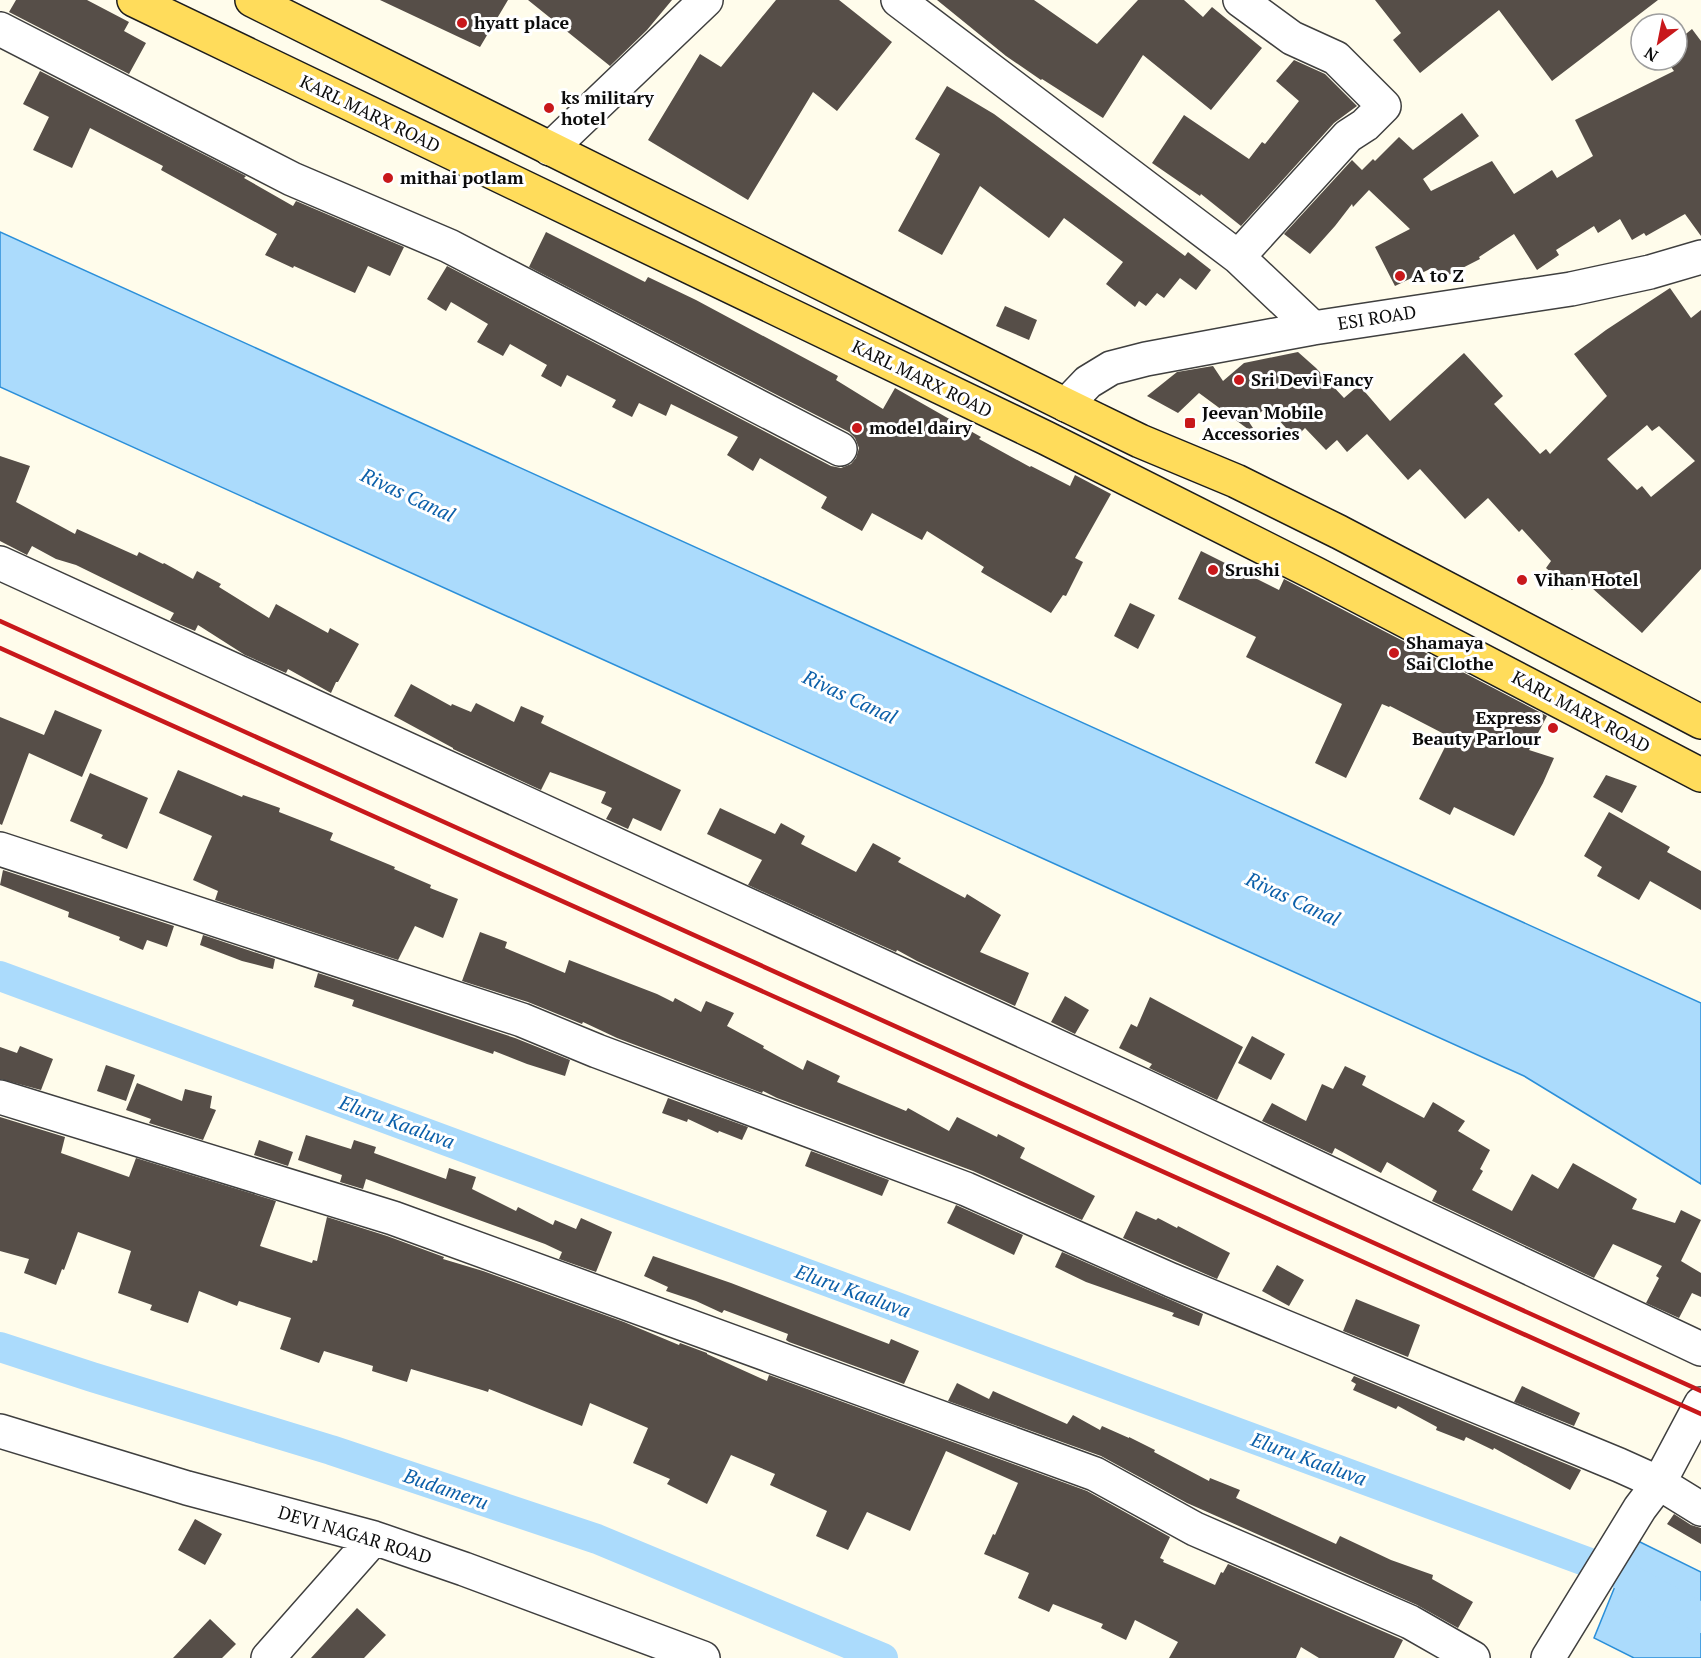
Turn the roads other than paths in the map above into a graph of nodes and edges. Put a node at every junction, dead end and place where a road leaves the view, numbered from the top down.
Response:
1 (134, 0) edge
2 (252, 0) edge
3 (706, 0) edge
4 (898, 0) edge
5 (1240, 0) edge
6 (0, 29) edge
7 (550, 149) junction
8 (718, 232) junction
9 (1238, 257) junction
10 (1701, 257) edge
11 (699, 272) junction
12 (1313, 328) junction
13 (1066, 405) junction
14 (840, 449) dead end
15 (1339, 532) junction
16 (0, 563) edge
17 (1316, 574) junction
18 (1691, 717) edge
19 (1658, 752) junction
20 (1701, 775) edge
21 (0, 849) edge
22 (0, 1097) edge
23 (1701, 1349) edge
24 (1701, 1404) edge
25 (0, 1431) edge
26 (1650, 1496) junction
27 (1701, 1509) edge
28 (374, 1538) junction
29 (640, 1648) edge
30 (1553, 1649) edge
31 (268, 1658) edge
32 (703, 1658) edge
33 (1473, 1658) edge

1 - 11 main road, KARL MARX ROAD
2 - 7 main road
3 - 7 street
4 - 9 street
5 - 9 street
6 - 14 street
7 - 8 main road
8 - 11 main road
8 - 13 main road
9 - 12 street
10 - 12 street, ESI ROAD
11 - 17 main road, KARL MARX ROAD
12 - 13 street, ESI ROAD
13 - 15 main road
15 - 17 main road
15 - 18 main road
16 - 23 street
17 - 19 main road, KARL MARX ROAD
18 - 19 main road
19 - 20 main road, KARL MARX ROAD
21 - 26 street
22 - 33 street
24 - 26 street
25 - 28 street, DEVI NAGAR ROAD
26 - 27 street
26 - 30 street
28 - 29 street, DEVI NAGAR ROAD
28 - 31 street
29 - 32 street, DEVI NAGAR ROAD

